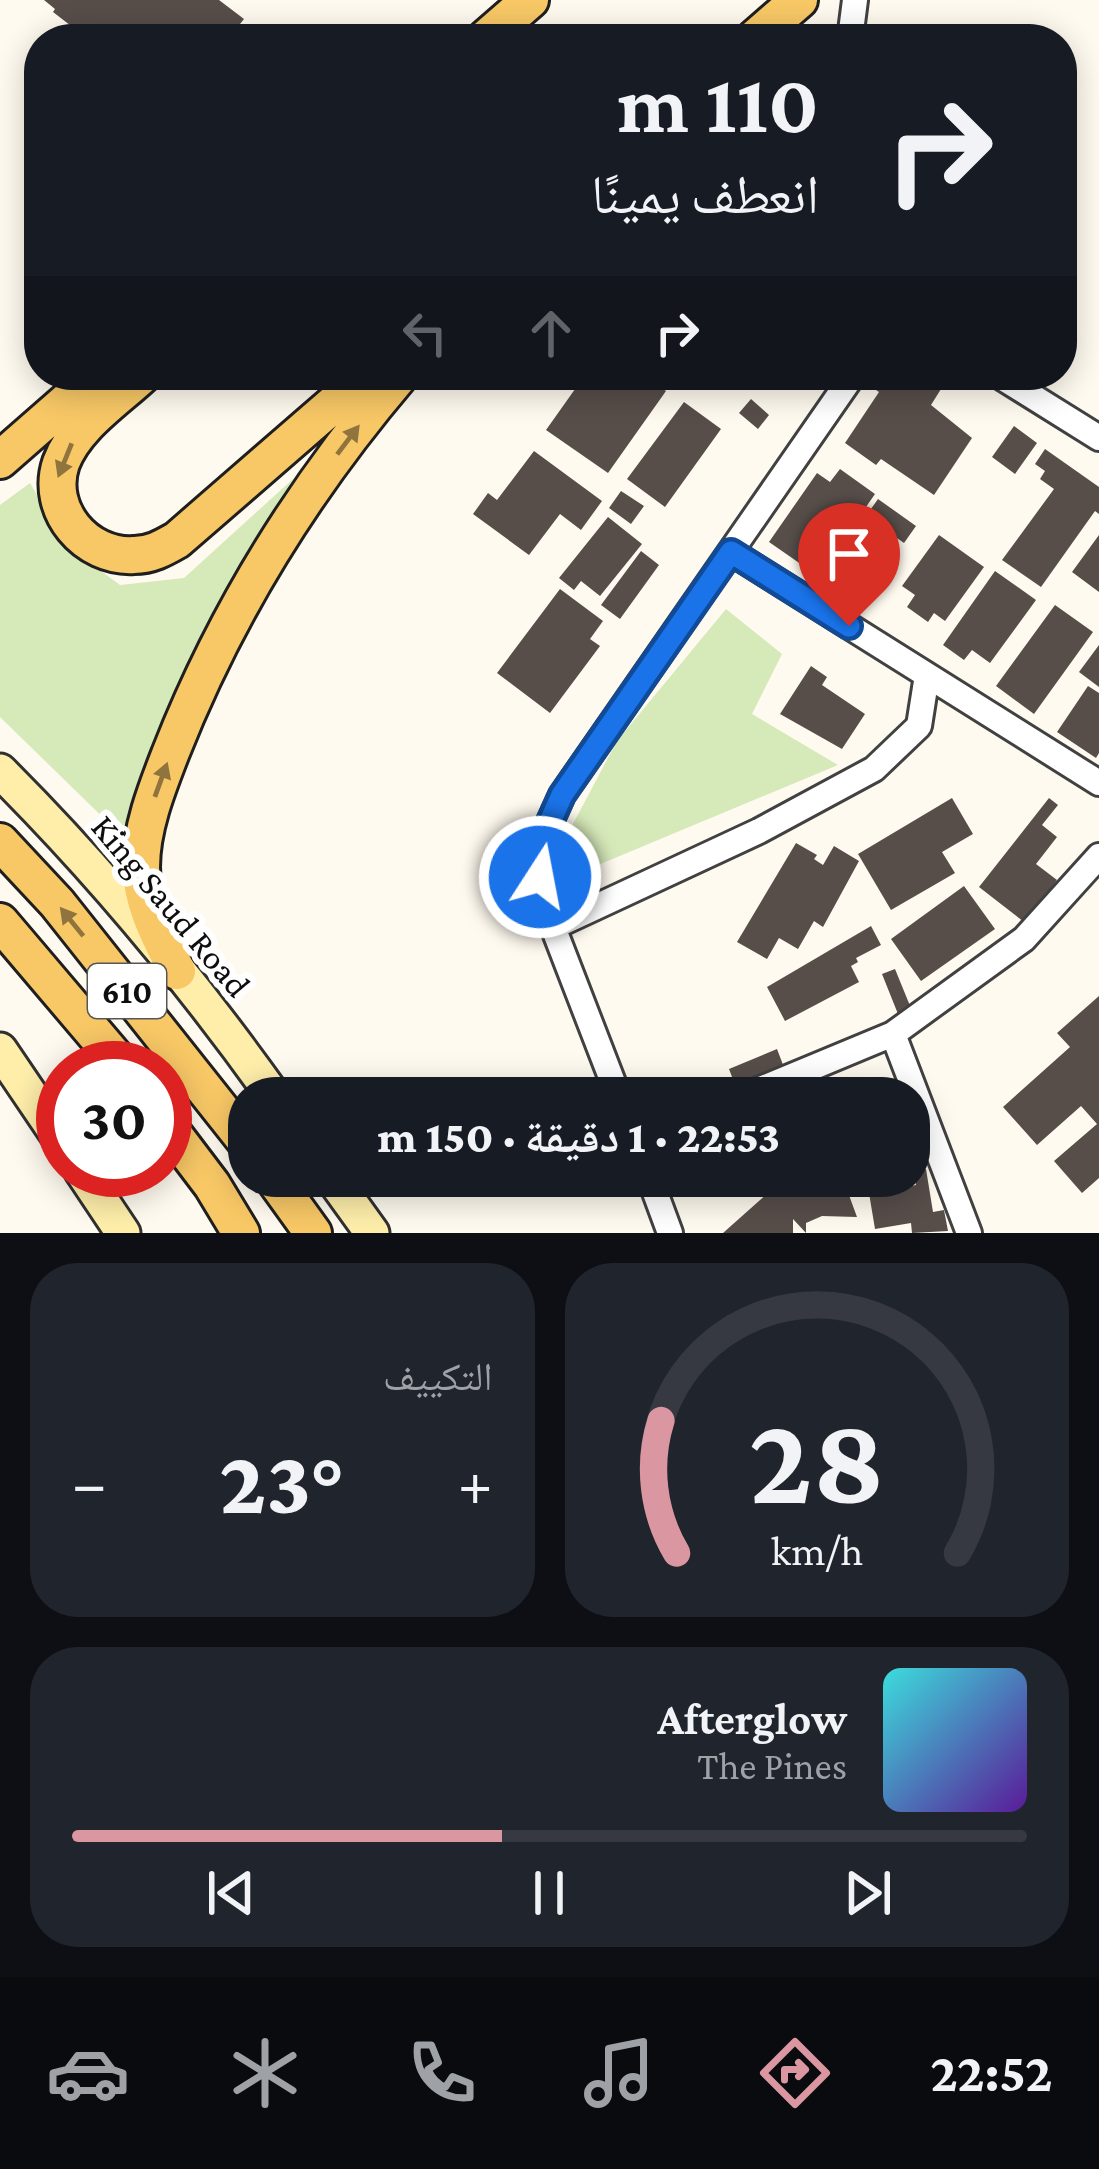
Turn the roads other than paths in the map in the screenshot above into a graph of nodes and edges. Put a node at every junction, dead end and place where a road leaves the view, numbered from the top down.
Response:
1 (530, 0) edge
2 (799, 0) edge
3 (502, 24) edge
4 (771, 24) edge
5 (80, 390) edge
6 (126, 390) edge
7 (350, 390) edge
8 (388, 390) edge
9 (843, 390) edge
10 (1023, 390) edge
11 (1097, 434) edge
12 (0, 460) edge
13 (731, 552) junction
14 (927, 674) junction
15 (0, 771) edge
16 (1099, 783) edge
17 (0, 842) edge
18 (1099, 856) edge
19 (0, 922) edge
20 (553, 927) junction
21 (177, 971) junction
22 (893, 1034) junction
23 (101, 1041) edge
24 (0, 1050) edge
25 (259, 1077) edge
26 (611, 1077) edge
27 (790, 1077) edge
28 (36, 1103) edge
29 (228, 1119) edge
30 (192, 1159) edge
31 (99, 1197) edge
32 (287, 1197) edge
33 (346, 1197) edge
34 (657, 1197) edge
35 (123, 1233) edge
36 (241, 1233) edge
37 (314, 1233) edge
38 (372, 1233) edge
39 (670, 1233) edge
40 (969, 1233) edge

1 - 3 main road
2 - 4 main road
5 - 12 main road
6 -> 7 main road
21 -> 8 main road
9 - 13 street
10 - 11 street
13 - 14 street
13 - 20 street
14 - 16 street
14 - 20 street
15 - 21 main road, King Saud Road
29 -> 17 main road, 610
18 - 22 street
19 - 23 main road, 610
20 - 26 street
21 - 25 main road, King Saud Road
22 - 27 street
22 - 40 street
24 - 28 main road
30 - 36 main road
31 - 35 main road
32 - 37 main road
33 - 38 main road
34 - 39 street

